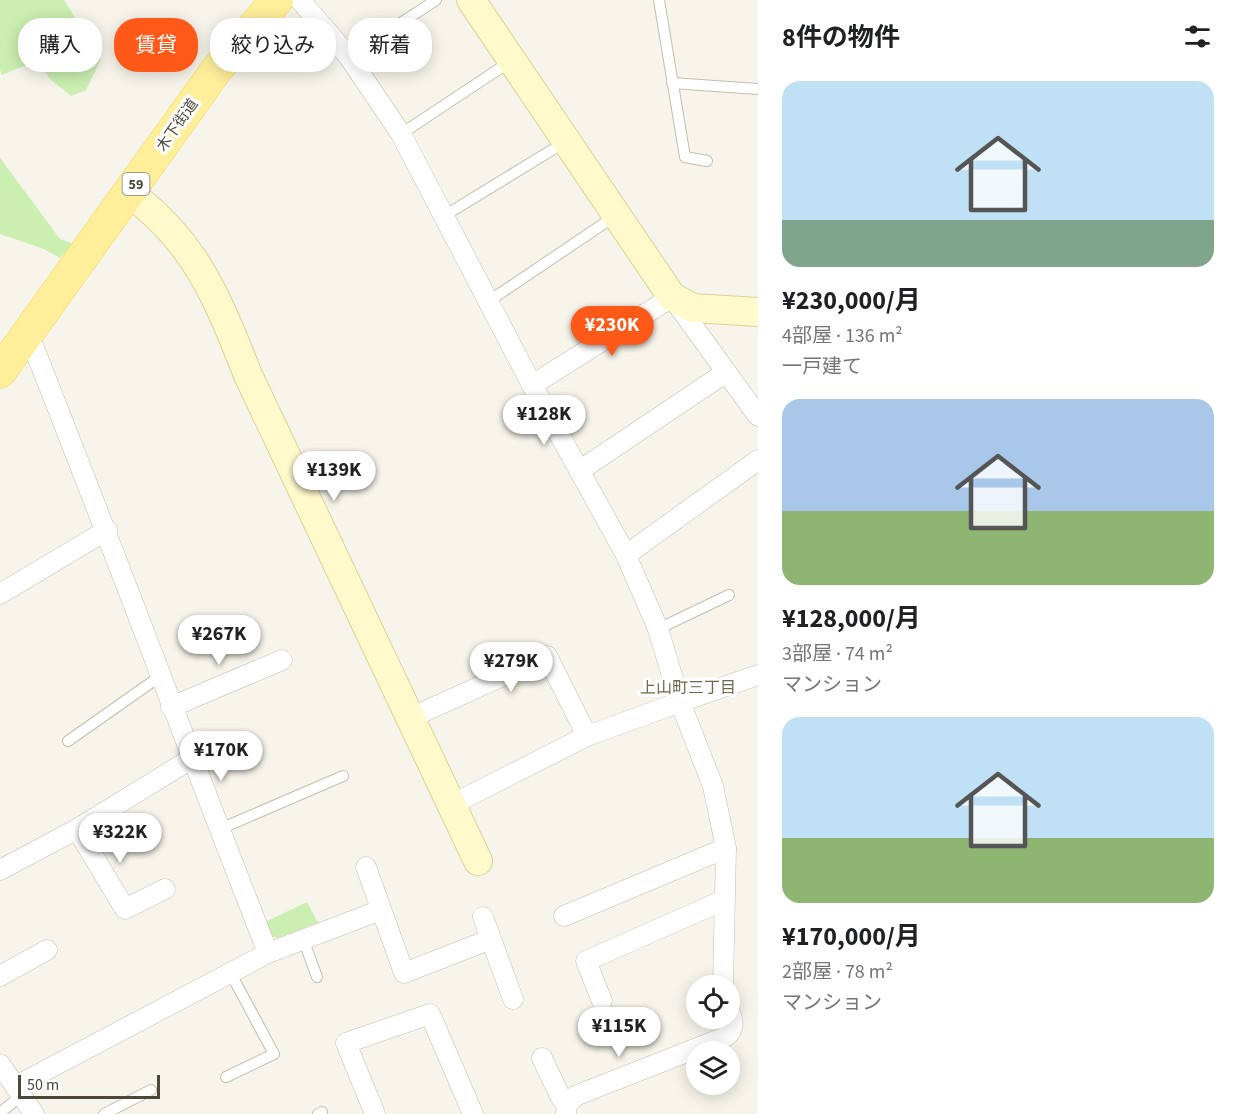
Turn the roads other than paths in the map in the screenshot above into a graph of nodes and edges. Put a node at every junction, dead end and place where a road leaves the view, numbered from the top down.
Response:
1 (277, 0) edge
2 (300, 0) edge
3 (436, 0) edge
4 (471, 0) edge
5 (658, 0) edge
6 (409, 18) edge
7 (348, 56) edge
8 (511, 61) junction
9 (359, 72) edge
10 (672, 83) junction
11 (758, 89) edge
12 (401, 134) junction
13 (565, 142) junction
14 (706, 161) dead end
15 (129, 192) junction
16 (444, 216) junction
17 (615, 216) junction
18 (672, 297) junction
19 (489, 301) junction
20 (758, 311) edge
21 (28, 333) junction
22 (0, 372) edge
23 (725, 373) junction
24 (532, 385) junction
25 (758, 416) edge
26 (758, 460) edge
27 (579, 471) junction
28 (107, 531) junction
29 (626, 555) junction
30 (0, 594) edge
31 (729, 595) dead end
32 (658, 629) junction
33 (282, 660) dead end
34 (758, 675) edge
35 (159, 677) junction
36 (680, 702) junction
37 (171, 707) junction
38 (410, 718) junction
39 (587, 736) junction
40 (68, 741) dead end
41 (191, 759) junction
42 (343, 776) dead end
43 (451, 805) junction
44 (77, 829) junction
45 (219, 829) junction
46 (726, 848) junction
47 (478, 861) dead end
48 (366, 867) dead end
49 (0, 870) edge
50 (165, 889) dead end
51 (724, 900) junction
52 (381, 910) junction
53 (564, 916) dead end
54 (483, 917) dead end
55 (303, 939) junction
56 (491, 939) junction
57 (47, 950) dead end
58 (268, 953) junction
59 (231, 974) junction
60 (723, 975) edge
61 (0, 976) edge
62 (317, 977) dead end
63 (513, 999) dead end
64 (602, 1001) dead end
65 (732, 1029) edge
66 (542, 1058) dead end
67 (0, 1064) edge
68 (226, 1077) dead end
69 (151, 1090) dead end
70 (19, 1091) junction
71 (566, 1109) edge
72 (0, 1113) edge
73 (34, 1114) edge
74 (104, 1114) edge
75 (375, 1114) edge
76 (473, 1114) edge

1 - 15 main road, 木下街道 / 59
2 - 7 street
3 - 6 lane
4 - 8 street
5 - 10 lane
8 - 12 lane
8 - 13 street
9 - 12 street
10 - 11 lane
10 - 14 lane
12 - 16 street
13 - 16 lane
13 - 17 street
15 - 21 main road, 木下街道 / 59
15 - 38 street
16 - 19 street
17 - 18 street
17 - 19 lane
18 - 20 street
18 - 23 street
18 - 24 street
19 - 24 street
21 - 22 main road, 木下街道 / 59
21 - 28 street
23 - 25 street
23 - 27 street
24 - 27 street
26 - 29 street
27 - 29 street
28 - 30 street
28 - 35 street
29 - 32 street
31 - 32 lane
32 - 36 street
33 - 37 street
34 - 36 street
35 - 37 street
35 - 40 lane
36 - 39 street
36 - 46 street
37 - 41 street
38 - 39 street
38 - 43 street
39 - 43 street
41 - 44 street
41 - 45 street
42 - 45 lane
43 - 47 street
44 - 49 street
44 - 50 street
45 - 58 street
46 - 51 street
46 - 53 street
48 - 52 street
51 - 60 street
51 - 64 street
52 - 55 street
52 - 56 street
54 - 56 street
55 - 58 street
55 - 62 lane
56 - 63 street
57 - 61 street
58 - 59 street
59 - 68 lane
59 - 70 street
65 - 71 street
66 - 71 street
67 - 70 street
69 - 74 lane
70 - 72 lane
70 - 73 street
75 - 76 street

